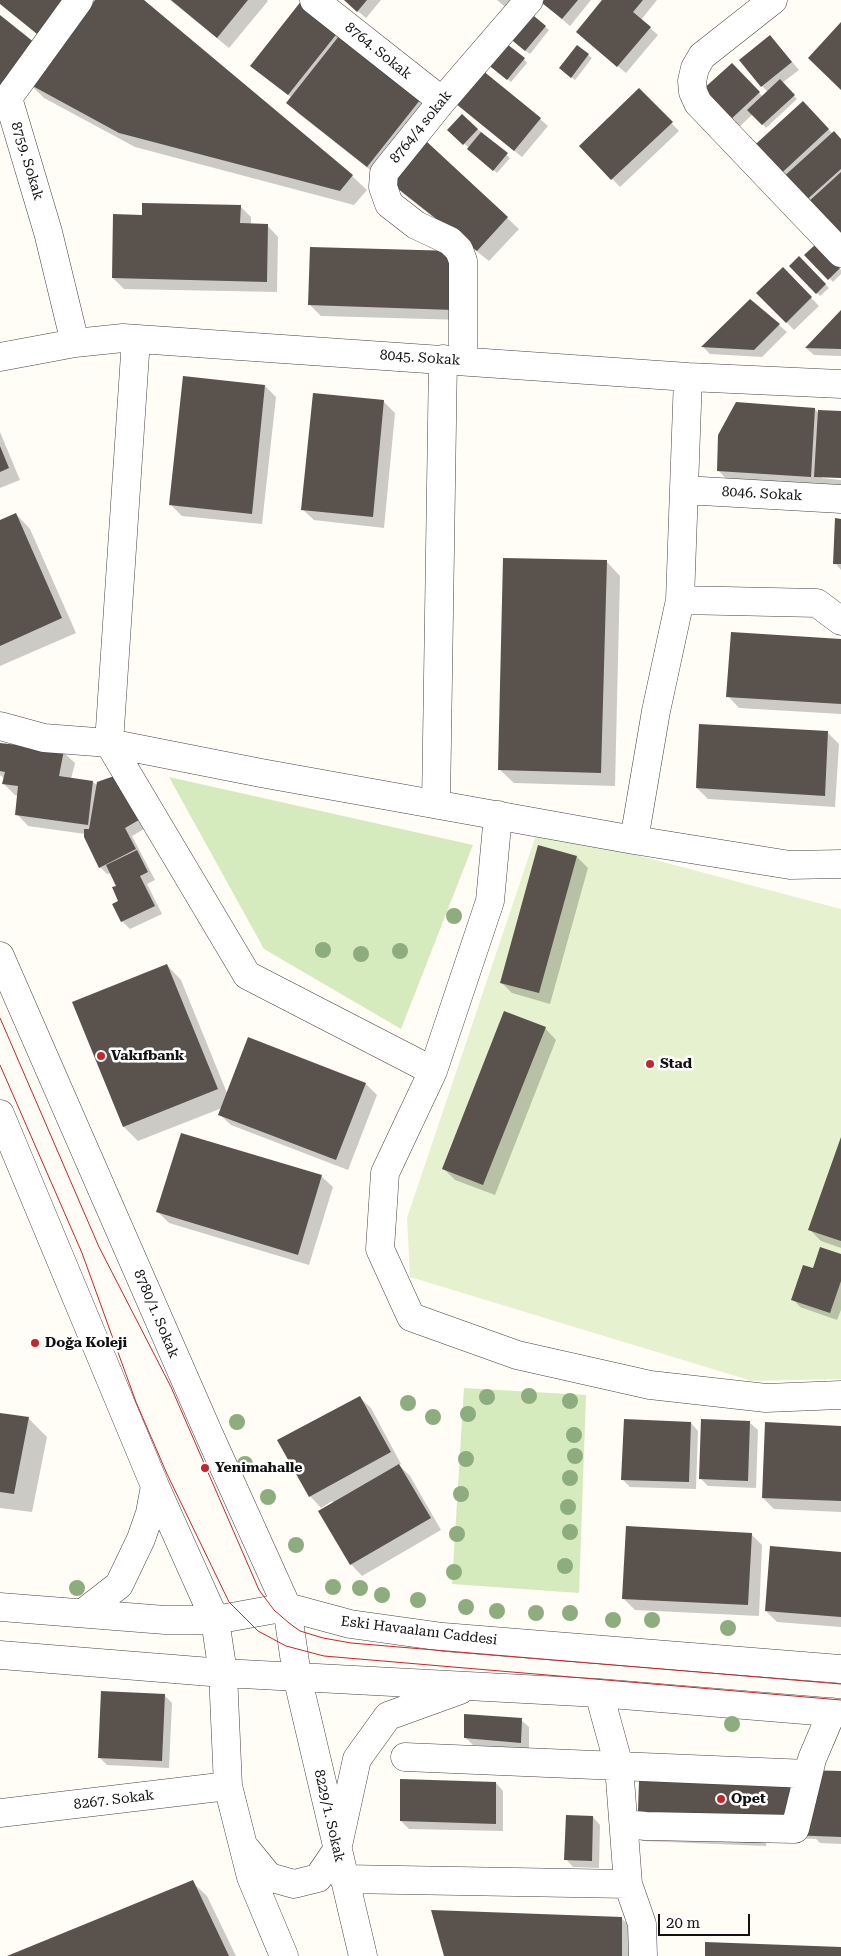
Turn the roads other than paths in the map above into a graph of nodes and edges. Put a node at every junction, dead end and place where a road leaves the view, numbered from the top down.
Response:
1 (80, 0) edge
2 (314, 0) edge
3 (528, 0) edge
4 (773, 0) edge
5 (442, 101) junction
6 (841, 253) edge
7 (136, 340) junction
8 (75, 343) junction
9 (0, 357) edge
10 (453, 360) junction
11 (688, 377) junction
12 (839, 382) edge
13 (684, 490) junction
14 (841, 499) edge
15 (680, 600) junction
16 (841, 621) edge
17 (0, 726) edge
18 (109, 743) junction
19 (436, 804) junction
20 (498, 815) junction
21 (634, 840) junction
22 (841, 864) edge
23 (0, 956) edge
24 (433, 1071) junction
25 (0, 1114) edge
26 (841, 1396) edge
27 (156, 1486) junction
28 (0, 1607) edge
29 (287, 1607) junction
30 (83, 1613) junction
31 (216, 1620) junction
32 (0, 1655) edge
33 (841, 1670) edge
34 (223, 1673) junction
35 (297, 1676) junction
36 (472, 1686) junction
37 (599, 1693) junction
38 (836, 1712) edge
39 (405, 1756) dead end
40 (619, 1766) junction
41 (808, 1774) junction
42 (228, 1786) junction
43 (0, 1813) edge
44 (624, 1824) junction
45 (243, 1845) junction
46 (337, 1850) junction
47 (344, 1879) junction
48 (628, 1884) junction
49 (284, 1956) edge
50 (363, 1956) edge
51 (643, 1956) edge

1 - 8 street, 8759. Sokak
2 - 5 street, 8764. Sokak
3 - 5 street, 8764/4 sokak
4 - 6 street
5 - 10 street, 8764/4 sokak
7 - 8 street, 8045. Sokak
7 - 10 street, 8045. Sokak
7 - 18 street
8 - 9 street, 8045. Sokak
10 - 11 street, 8045. Sokak
10 - 19 street, 8764/4 sokak
11 - 12 street, 8045. Sokak
11 - 13 street
13 - 14 street, 8046. Sokak
13 - 15 street
15 - 16 street
15 - 21 street
17 - 18 street
18 - 19 street
18 - 24 street
19 - 20 street
20 - 21 street
20 - 24 street
21 - 22 street
23 - 29 street, 8780/1. Sokak
24 - 26 street
25 - 27 street
27 - 30 street
27 - 31 street
28 - 30 street, Eski Havaalanı Caddesi
29 - 31 street, Eski Havaalanı Caddesi
29 - 33 street, Eski Havaalanı Caddesi
29 - 35 street, 8780/1. Sokak
30 - 31 street, Eski Havaalanı Caddesi
31 - 34 street
32 - 34 street
34 - 35 street
34 - 42 street
35 - 36 street
35 - 46 street, 8229/1. Sokak
36 - 37 street
36 - 46 street
37 - 38 street
37 - 40 street
38 - 41 street
39 - 40 street
40 - 41 street
40 - 44 street
41 - 44 street
42 - 43 street, 8267. Sokak
42 - 45 street
44 - 48 street
45 - 46 street
45 - 49 street
46 - 47 street, 8229/1. Sokak
47 - 48 street
47 - 50 street, 8229/1. Sokak
48 - 51 street

